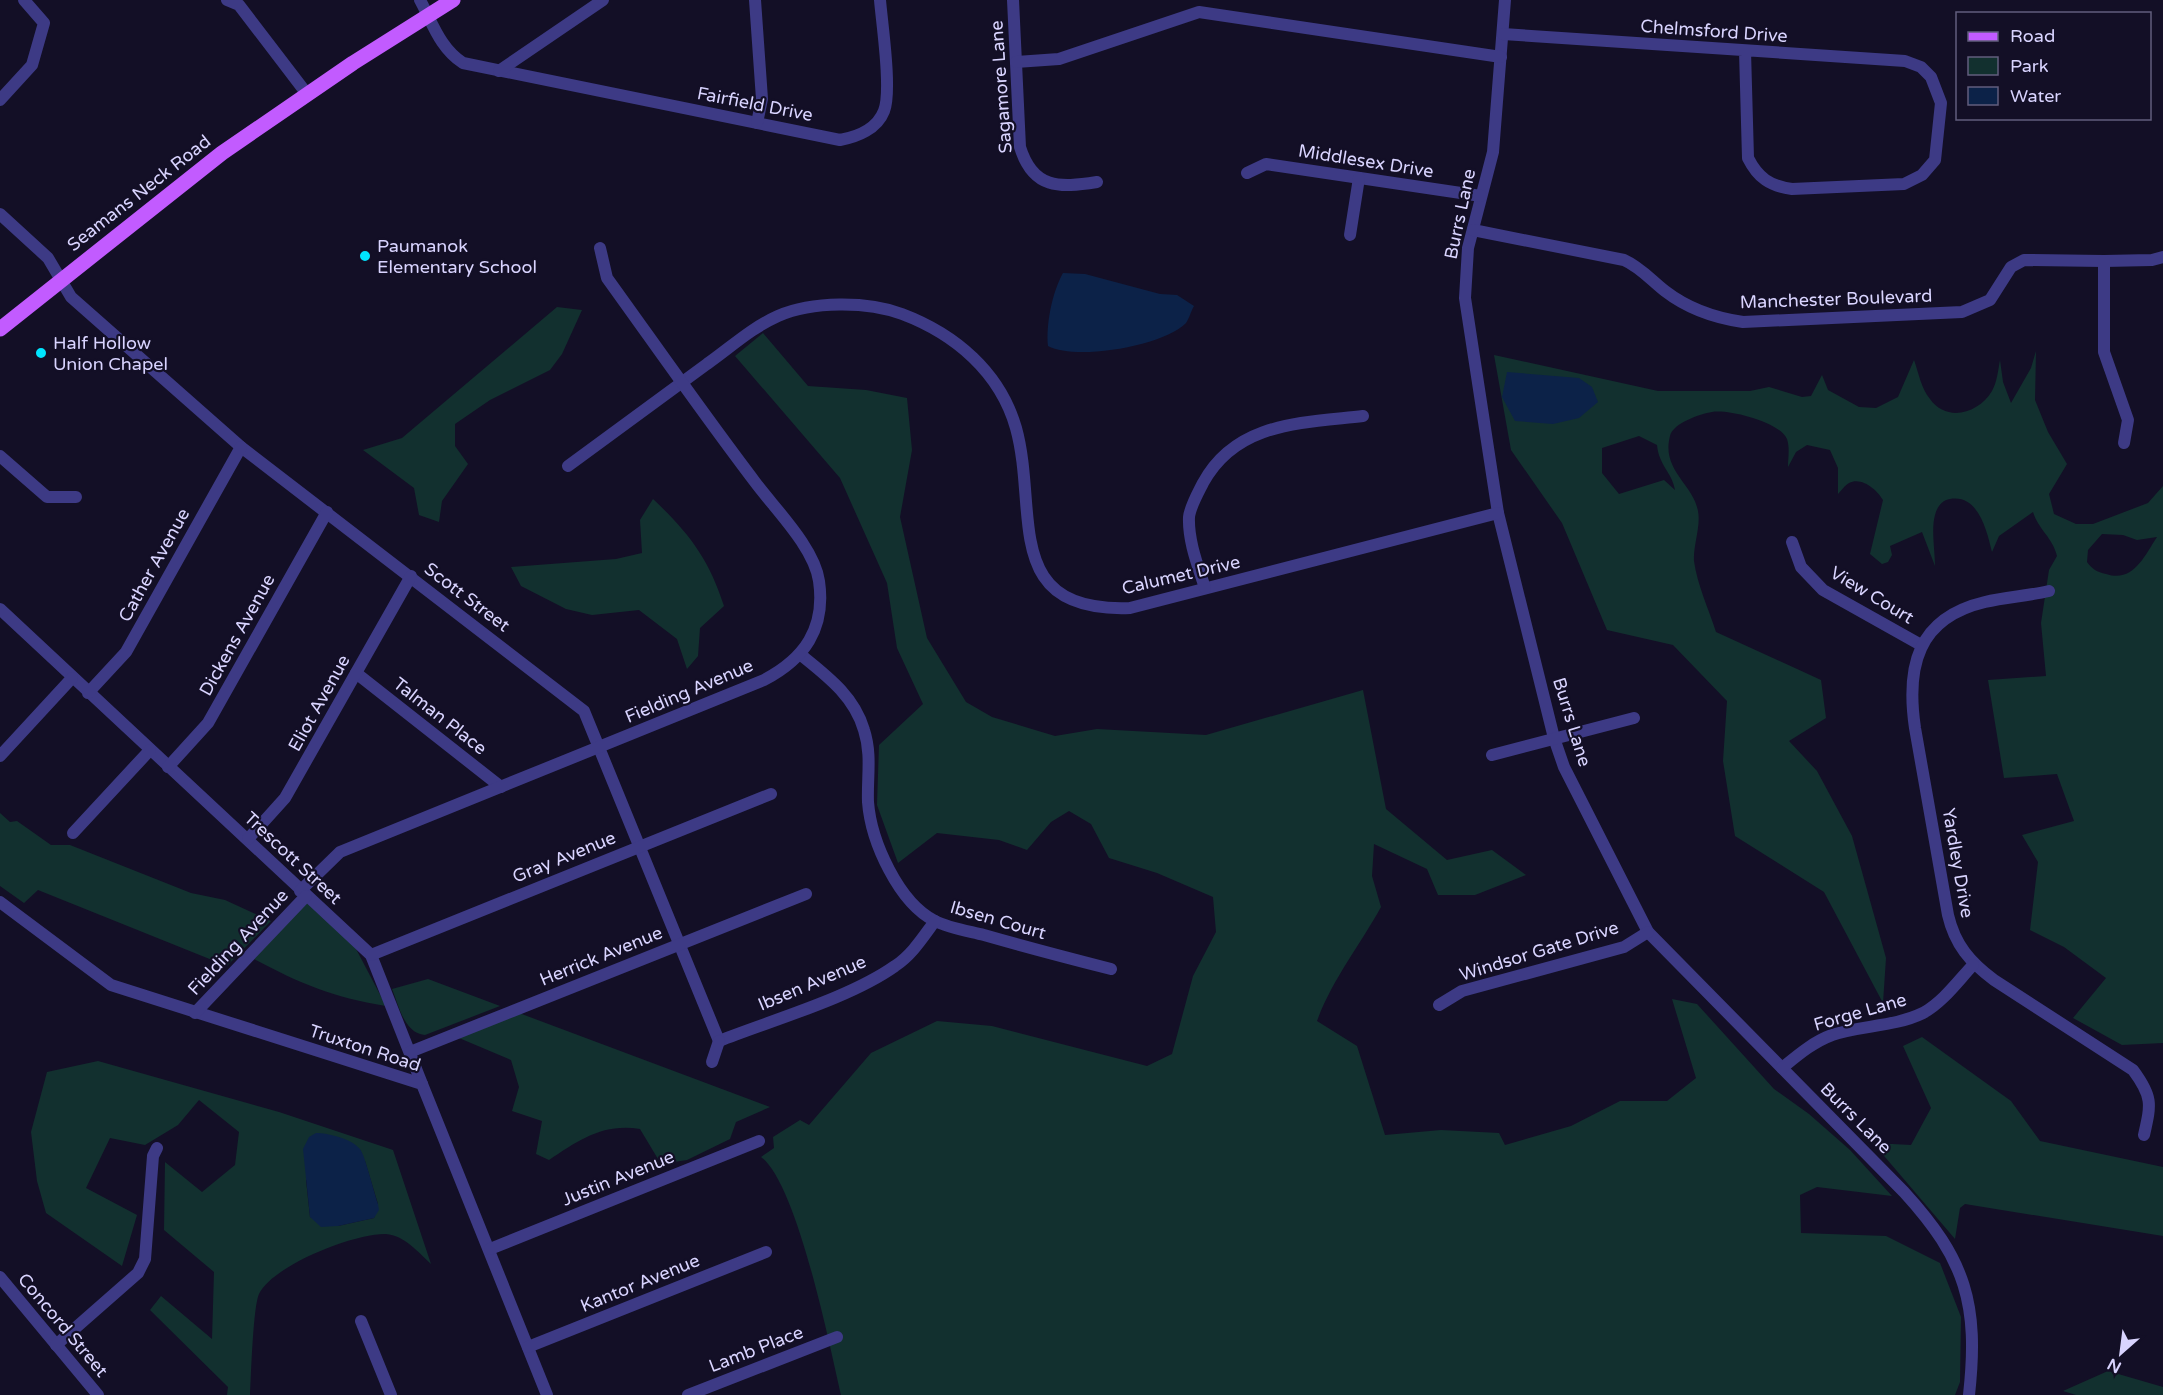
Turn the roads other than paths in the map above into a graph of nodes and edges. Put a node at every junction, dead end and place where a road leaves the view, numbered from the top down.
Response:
1 (24, 0) edge
2 (227, 0) edge
3 (420, 0) edge
4 (453, 0) edge
5 (603, 0) edge
6 (755, 0) edge
7 (880, 0) edge
8 (1013, 0) edge
9 (1505, 0) edge
10 (428, 15) junction
11 (1503, 34) junction
12 (1745, 51) junction
13 (1501, 57) junction
14 (1016, 62) junction
15 (499, 71) junction
16 (307, 94) junction
17 (0, 100) edge
18 (757, 123) junction
19 (1247, 173) dead end
20 (1359, 178) junction
21 (1097, 182) dead end
22 (1481, 196) junction
23 (0, 214) edge
24 (1473, 230) junction
25 (1350, 235) dead end
26 (600, 248) dead end
27 (2163, 256) edge
28 (2104, 261) junction
29 (60, 280) junction
30 (0, 329) edge
31 (682, 382) junction
32 (1363, 416) dead end
33 (2124, 442) dead end
34 (241, 447) junction
35 (0, 456) edge
36 (568, 466) dead end
37 (76, 496) dead end
38 (327, 512) junction
39 (1498, 513) junction
40 (1792, 542) dead end
41 (411, 576) junction
42 (1204, 588) junction
43 (2049, 591) dead end
44 (0, 609) edge
45 (1921, 645) junction
46 (801, 655) junction
47 (356, 673) junction
48 (72, 678) junction
49 (88, 693) junction
50 (1634, 718) dead end
51 (1554, 738) junction
52 (600, 748) junction
53 (150, 750) junction
54 (1492, 755) dead end
55 (0, 756) edge
56 (168, 766) junction
57 (501, 787) junction
58 (771, 794) dead end
59 (73, 833) dead end
60 (248, 839) junction
61 (639, 846) junction
62 (303, 893) junction
63 (806, 894) dead end
64 (0, 902) edge
65 (935, 921) junction
66 (1648, 932) junction
67 (680, 944) junction
68 (371, 955) junction
69 (1973, 965) junction
70 (1111, 969) dead end
71 (1439, 1005) dead end
72 (195, 1013) junction
73 (719, 1041) junction
74 (410, 1052) junction
75 (712, 1062) dead end
76 (1782, 1068) junction
77 (422, 1084) junction
78 (2144, 1135) dead end
79 (759, 1141) dead end
80 (157, 1148) dead end
81 (490, 1249) junction
82 (766, 1252) dead end
83 (0, 1277) edge
84 (361, 1321) dead end
85 (837, 1337) dead end
86 (56, 1345) junction
87 (528, 1347) junction
88 (98, 1395) edge
89 (391, 1395) edge
90 (547, 1395) edge
91 (688, 1395) edge
92 (1969, 1395) edge

1 - 17 street
2 - 16 street
3 - 10 street, Fairfield Drive
4 - 10 main road, Seamans Neck Road
5 - 15 street
6 - 18 street
7 - 18 street, Fairfield Drive
8 - 14 street, Sagamore Lane
9 - 11 street, Burrs Lane
10 - 15 street, Fairfield Drive
10 - 16 main road, Seamans Neck Road
11 - 12 street, Chelmsford Drive
11 - 13 street, Burrs Lane
12 - 12 street, Chelmsford Drive
13 - 14 street
13 - 22 street, Burrs Lane
14 - 21 street, Sagamore Lane
15 - 18 street, Fairfield Drive
16 - 29 main road, Seamans Neck Road
19 - 20 street, Middlesex Drive
20 - 22 street, Middlesex Drive
20 - 25 street
22 - 24 street, Burrs Lane
23 - 29 street, Scott Street
24 - 28 street, Manchester Boulevard
24 - 39 street, Burrs Lane
26 - 31 street, Fielding Avenue
27 - 28 street, Manchester Boulevard
28 - 33 street
29 - 30 main road, Seamans Neck Road
29 - 34 street, Scott Street
31 - 36 street, Calumet Drive
31 - 42 street, Calumet Drive
31 - 46 street, Fielding Avenue
32 - 42 street
34 - 38 street, Scott Street
34 - 49 street, Cather Avenue
35 - 37 street
38 - 41 street, Scott Street
38 - 56 street, Dickens Avenue
39 - 42 street, Calumet Drive
39 - 51 street, Burrs Lane
40 - 45 street, View Court
41 - 47 street, Eliot Avenue
41 - 52 street, Scott Street
43 - 45 street, Yardley Drive
44 - 48 street
45 - 69 street, Yardley Drive
46 - 52 street, Fielding Avenue
46 - 65 street, Ibsen Court
47 - 57 street, Talman Place
47 - 60 street, Eliot Avenue
48 - 49 street, Trescott Street
48 - 55 street
49 - 53 street, Trescott Street
50 - 51 street
51 - 54 street
51 - 66 street, Burrs Lane
52 - 57 street, Fielding Avenue
52 - 61 street, Scott Street
53 - 56 street, Trescott Street
53 - 59 street
56 - 60 street, Trescott Street
57 - 62 street, Fielding Avenue
58 - 61 street, Gray Avenue
60 - 62 street, Trescott Street
61 - 67 street, Scott Street
61 - 68 street, Gray Avenue
62 - 68 street, Trescott Street
62 - 72 street, Fielding Avenue
63 - 67 street, Herrick Avenue
64 - 72 street, Truxton Road
65 - 70 street, Ibsen Court
65 - 73 street, Ibsen Avenue
66 - 71 street, Windsor Gate Drive
66 - 76 street, Burrs Lane
67 - 73 street, Scott Street
67 - 74 street, Herrick Avenue
68 - 74 street, Trescott Street
69 - 76 street, Forge Lane
69 - 78 street, Yardley Drive
72 - 77 street, Truxton Road
73 - 75 street
74 - 77 street, Trescott Street
76 - 92 street, Burrs Lane
77 - 81 street, Truxton Road
79 - 81 street, Justin Avenue
80 - 86 street
81 - 87 street, Truxton Road
82 - 87 street, Kantor Avenue
83 - 86 street, Concord Street
84 - 89 street
85 - 91 street, Lamb Place
86 - 88 street, Concord Street
87 - 90 street, Truxton Road

